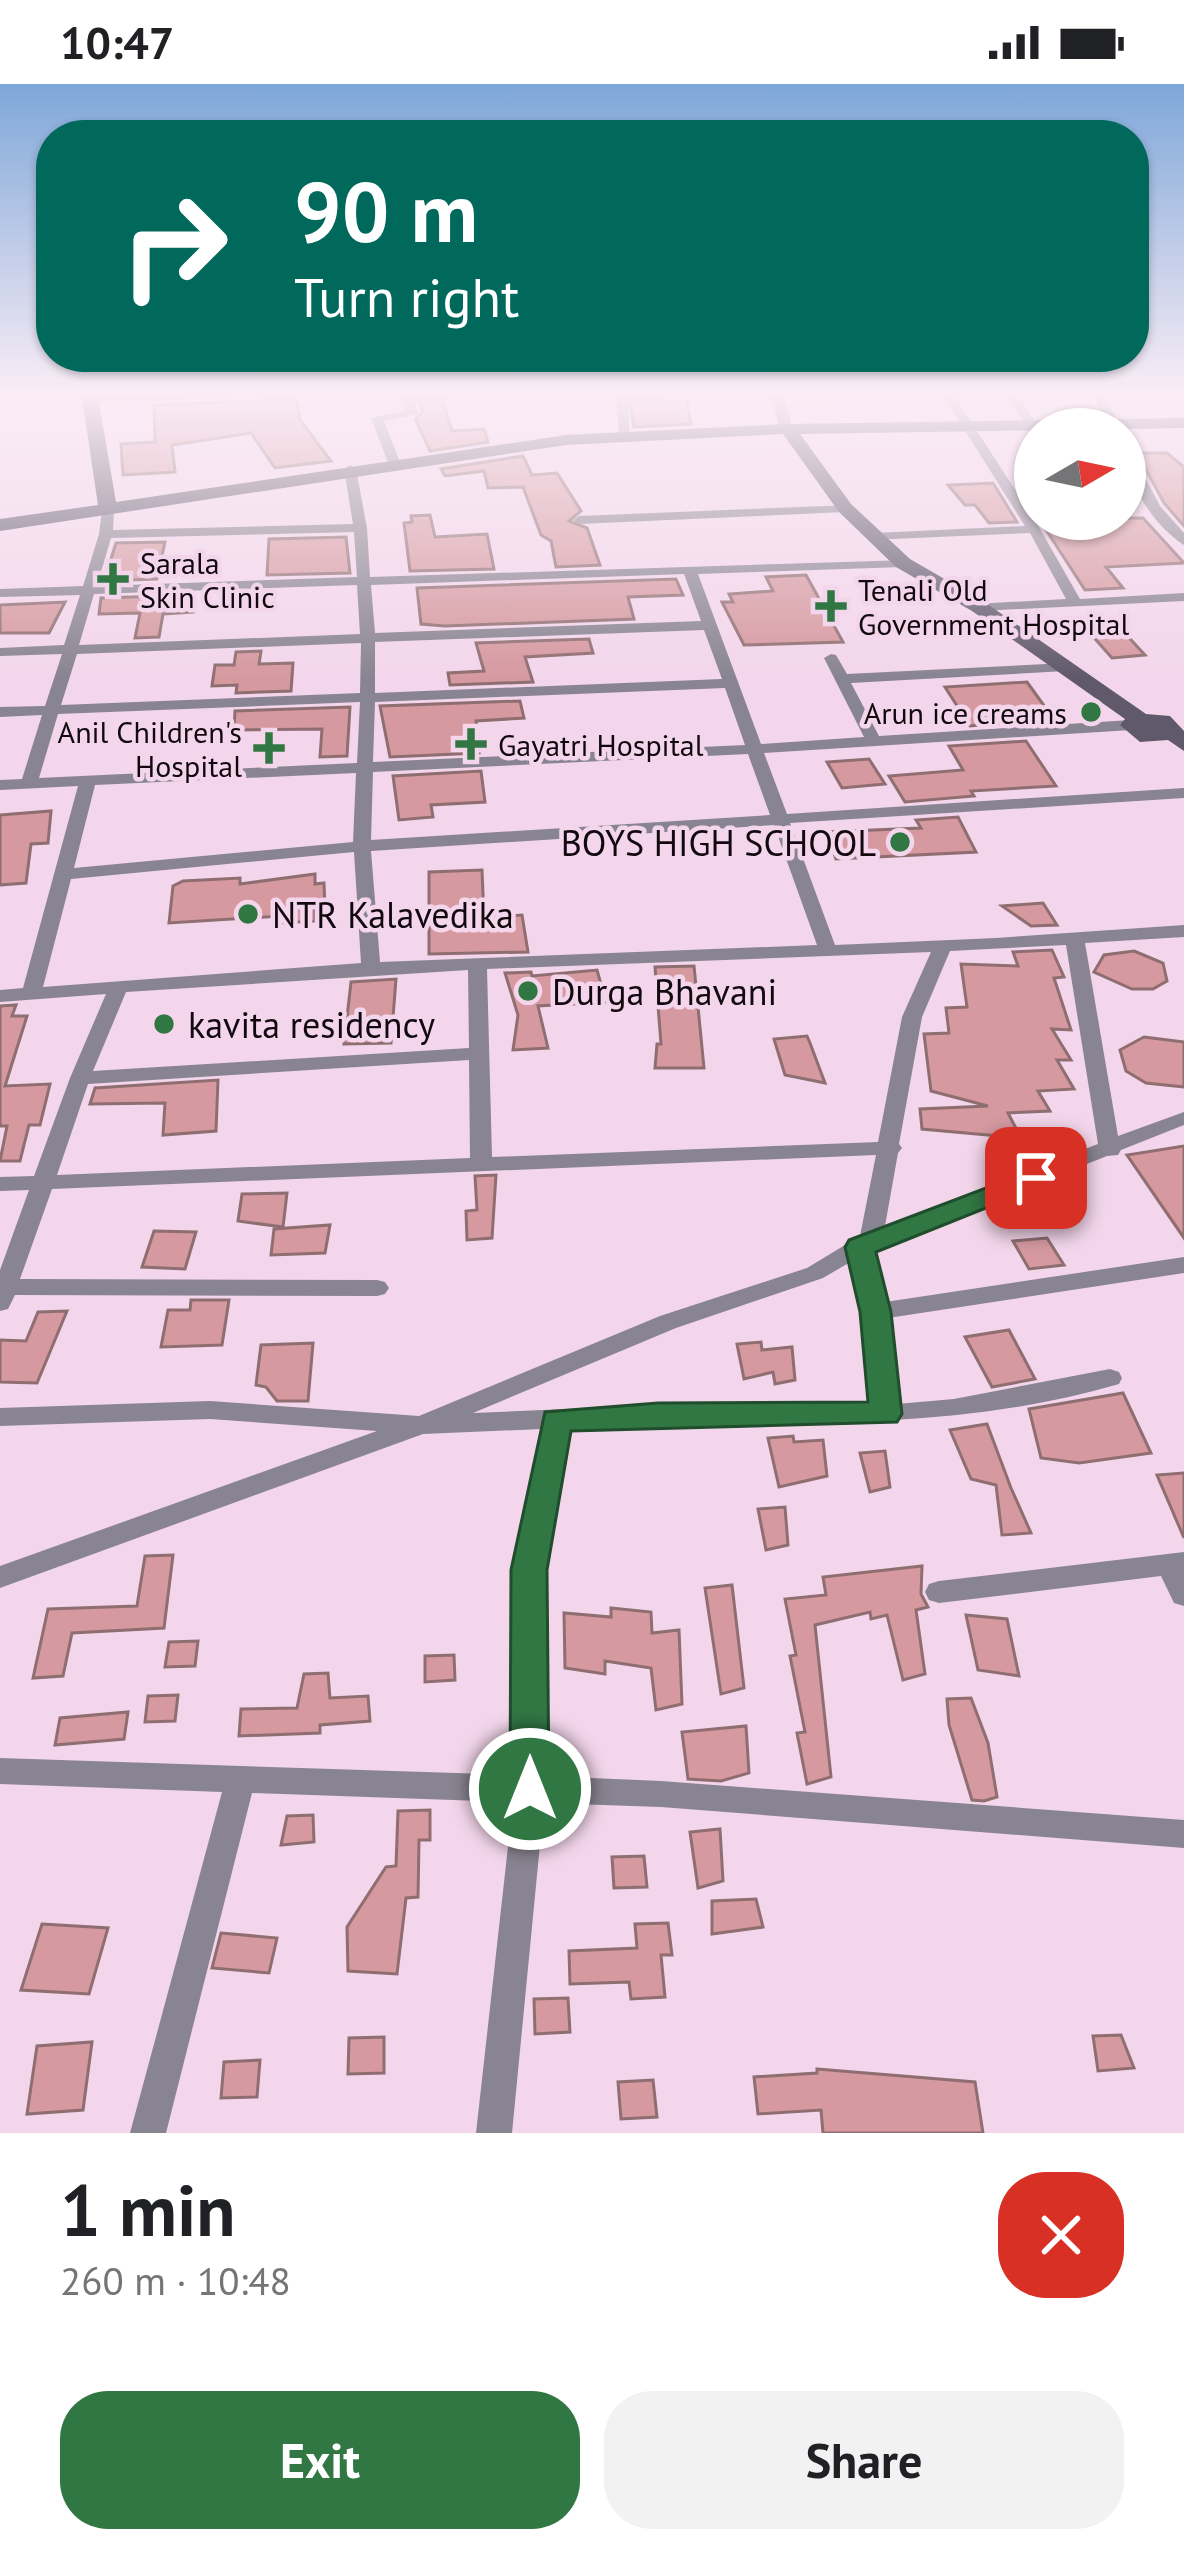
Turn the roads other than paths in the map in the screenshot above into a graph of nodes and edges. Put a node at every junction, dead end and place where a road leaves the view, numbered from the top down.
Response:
1 (104, 487) edge
2 (245, 487) edge
3 (357, 487) edge
4 (829, 487) edge
5 (1146, 492) edge
6 (108, 507) junction
7 (844, 508) junction
8 (579, 520) dead end
9 (0, 522) edge
10 (360, 528) junction
11 (1014, 530) edge
12 (106, 534) junction
13 (1182, 536) edge
14 (874, 537) junction
15 (1040, 540) edge
16 (903, 563) junction
17 (689, 569) junction
18 (361, 580) junction
19 (89, 588) junction
20 (0, 592) edge
21 (1184, 597) edge
22 (1075, 603) junction
23 (979, 607) junction
24 (710, 625) junction
25 (366, 638) junction
26 (70, 649) junction
27 (0, 652) edge
28 (831, 658) dead end
29 (1066, 667) junction
30 (841, 679) junction
31 (732, 683) junction
32 (368, 697) junction
33 (51, 710) junction
34 (0, 712) edge
35 (1163, 731) edge
36 (874, 742) junction
37 (757, 749) junction
38 (1184, 766) edge
39 (365, 769) junction
40 (88, 781) junction
41 (28, 784) junction
42 (0, 785) edge
43 (1184, 793) edge
44 (783, 819) junction
45 (362, 846) junction
46 (63, 874) junction
47 (1184, 931) edge
48 (1075, 940) junction
49 (943, 946) junction
50 (828, 950) junction
51 (477, 964) junction
52 (371, 968) junction
53 (119, 987) junction
54 (32, 992) junction
55 (0, 996) edge
56 (479, 1053) junction
57 (80, 1078) junction
58 (1184, 1118) edge
59 (891, 1148) junction
60 (1110, 1150) junction
61 (482, 1162) junction
62 (0, 1184) edge
63 (45, 1184) junction
64 (865, 1244) junction
65 (1184, 1265) edge
66 (377, 1288) dead end
67 (3, 1295) edge
68 (875, 1312) junction
69 (1110, 1378) dead end
70 (886, 1414) junction
71 (0, 1417) edge
72 (556, 1420) junction
73 (421, 1425) junction
74 (1177, 1564) edge
75 (0, 1576) edge
76 (939, 1592) dead end
77 (1184, 1595) edge
78 (0, 1771) edge
79 (240, 1779) junction
80 (530, 1789) junction
81 (1184, 1834) edge
82 (148, 2133) edge
83 (494, 2133) edge

1 - 6 main road
2 - 6 main road
3 - 10 street
4 - 7 main road
5 - 13 street
6 - 9 main road
6 - 12 street
7 - 8 street
7 - 14 main road
10 - 12 street
10 - 18 street
11 - 14 street
12 - 19 street
14 - 16 main road
15 - 22 street
16 - 17 street
16 - 23 main road
17 - 18 street
17 - 24 street
18 - 19 street
18 - 25 street
19 - 20 street
19 - 26 street
21 - 22 street
22 - 23 street
23 - 29 main road
24 - 25 street
24 - 31 street
25 - 26 street
25 - 32 street
26 - 27 street
26 - 33 street
28 - 30 street
29 - 30 street
29 - 35 main road
30 - 36 street
31 - 32 street
31 - 37 street
32 - 33 street
32 - 39 street
33 - 34 street
33 - 41 street
35 - 36 street
35 - 38 main road
36 - 37 street
37 - 39 street
37 - 44 street
39 - 40 street
39 - 45 street
40 - 41 street
40 - 46 street
41 - 42 street
43 - 44 street
44 - 45 street
44 - 50 street
45 - 46 street
45 - 52 street
46 - 54 street
47 - 48 street
48 - 49 street
48 - 60 street
49 - 50 street
49 - 59 street
50 - 51 street
51 - 52 street
51 - 56 street
52 - 53 street
53 - 54 street
53 - 57 street
54 - 55 street
56 - 57 street
56 - 61 street
57 - 63 street
58 - 60 street
59 - 61 street
59 - 64 street
60 - 64 street
61 - 63 street
62 - 63 street
63 - 67 street
64 - 68 street
64 - 73 street
65 - 68 street
66 - 67 street
68 - 70 street
69 - 70 street
70 - 72 street
71 - 73 street
72 - 73 street
72 - 80 street
73 - 75 street
74 - 76 street
74 - 77 street
78 - 79 street
79 - 80 street
79 - 82 street
80 - 81 street
80 - 83 street

